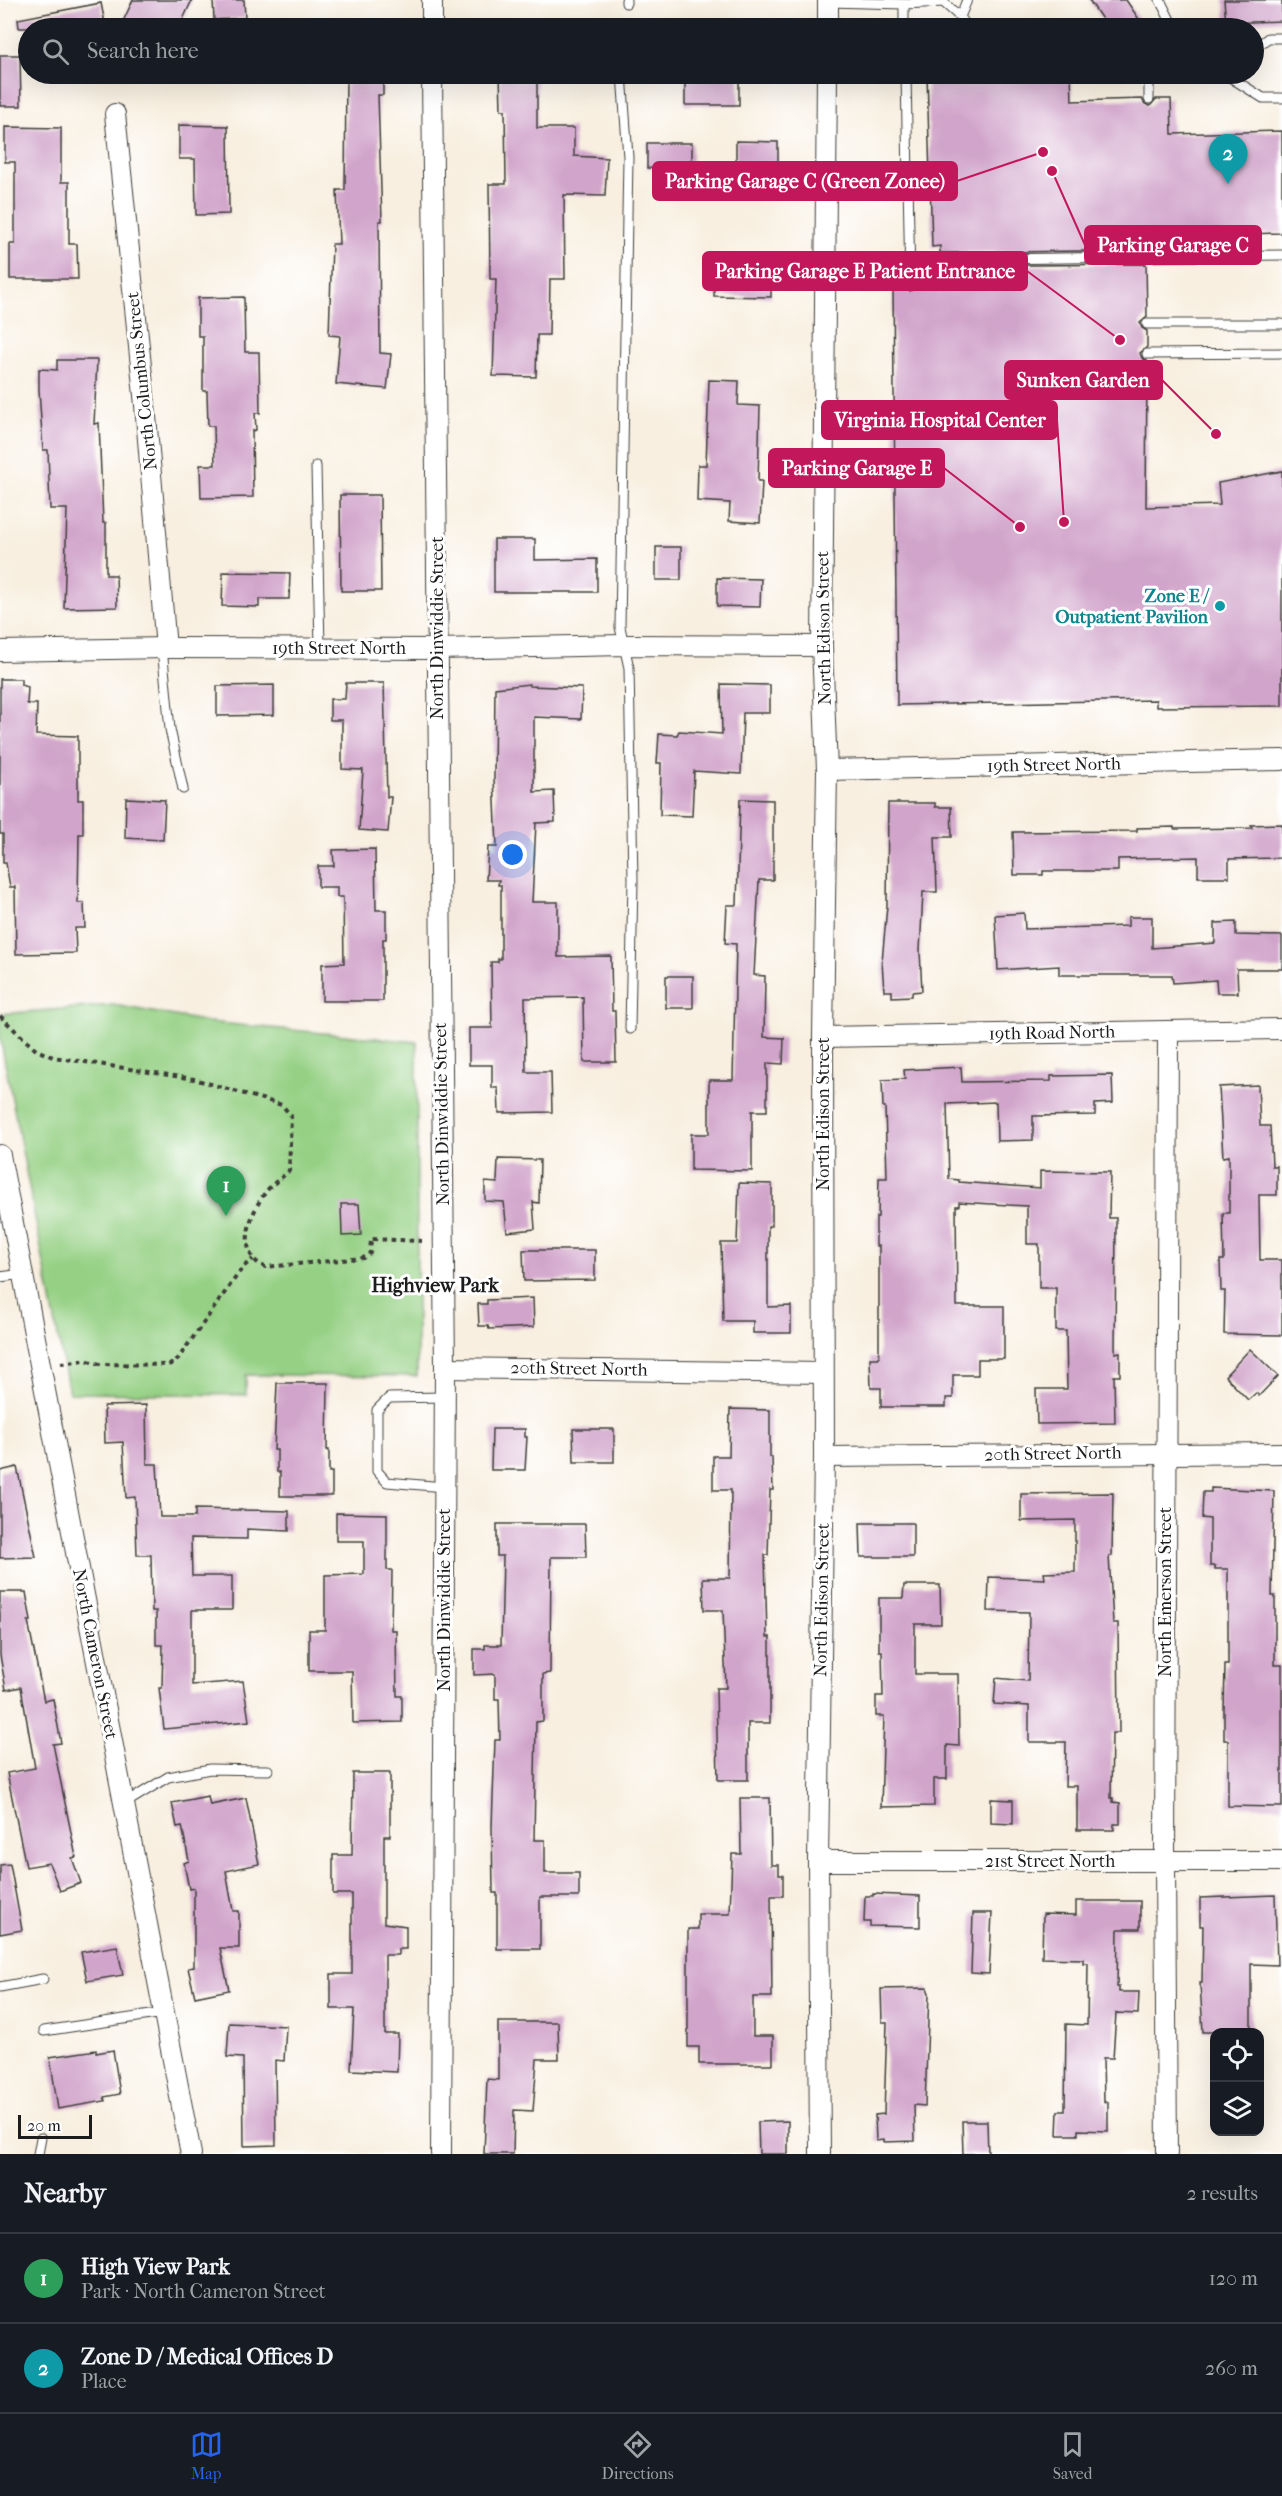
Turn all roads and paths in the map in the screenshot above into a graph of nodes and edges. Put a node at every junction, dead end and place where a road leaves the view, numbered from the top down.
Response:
1 (432, 0) edge
2 (967, 0) edge
3 (1160, 0) edge
4 (828, 1) edge
5 (904, 4) junction
6 (960, 17) joint
7 (432, 18) edge
8 (828, 18) edge
9 (904, 18) edge
10 (1169, 18) edge
11 (1282, 38) edge
12 (1264, 41) edge
13 (432, 84) edge
14 (623, 84) edge
15 (827, 84) edge
16 (906, 84) edge
17 (1149, 84) edge
18 (1241, 84) edge
19 (1282, 98) edge
20 (1149, 99) dead end
21 (115, 114) dead end
22 (892, 253) dead end
23 (1282, 255) edge
24 (910, 260) junction
25 (869, 278) dead end
26 (910, 284) dead end
27 (1147, 324) dead end
28 (1282, 324) edge
29 (1282, 353) edge
30 (1147, 354) dead end
31 (316, 466) dead end
32 (623, 645) junction
33 (822, 646) junction
34 (164, 648) junction
35 (320, 648) junction
36 (437, 649) junction
37 (0, 651) edge
38 (1282, 760) edge
39 (827, 770) junction
40 (183, 789) dead end
41 (0, 1016) edge
42 (630, 1029) dead end
43 (1282, 1029) edge
44 (1167, 1030) junction
45 (823, 1036) junction
46 (0, 1155) edge
47 (443, 1242) junction
48 (253, 1259) junction
49 (23, 1274) junction
50 (0, 1276) edge
51 (41, 1368) junction
52 (445, 1368) junction
53 (822, 1373) junction
54 (445, 1397) junction
55 (1166, 1452) junction
56 (1282, 1452) edge
57 (824, 1457) junction
58 (444, 1486) junction
59 (268, 1770) dead end
60 (124, 1804) junction
61 (818, 1861) junction
62 (1165, 1861) junction
63 (1282, 1862) edge
64 (42, 1979) dead end
65 (0, 1987) edge
66 (164, 2013) junction
67 (44, 2031) dead end
68 (41, 2138) dead end
69 (38, 2154) edge
70 (190, 2154) edge
71 (441, 2154) edge
72 (820, 2154) edge
73 (1167, 2154) edge

1 - 7 street
2 - 6 lane
3 - 10 lane
4 - 5 lane
4 - 8 street
5 - 6 lane
5 - 9 lane
11 - 12 lane
13 - 36 street, North Dinwiddie Street
14 - 32 lane
15 - 33 street, North Edison Street
16 - 24 lane
17 - 20 lane
18 - 19 lane
21 - 34 street, North Columbus Street
22 - 25 path
23 - 24 lane
24 - 26 lane
27 - 28 lane
29 - 30 lane
31 - 35 lane
32 - 33 street, 19th Street North
32 - 36 street, 19th Street North
32 - 42 lane
33 - 39 street, North Edison Street
34 - 35 street, 19th Street North
34 - 37 street, 19th Street North
34 - 40 lane
35 - 36 street, 19th Street North
36 - 47 street, North Dinwiddie Street
38 - 39 street, 19th Street North
39 - 45 street, North Edison Street
41 - 48 path
43 - 44 street, 19th Road North
44 - 45 street, 19th Road North
44 - 55 street, North Emerson Street
45 - 53 street, North Edison Street
46 - 49 street, North Cameron Street
47 - 48 path
47 - 52 street, North Dinwiddie Street
48 - 51 path
49 - 50 lane
49 - 51 street, North Cameron Street
51 - 60 street, North Cameron Street
52 - 53 street, 20th Street North
52 - 54 street, North Dinwiddie Street
53 - 57 street, North Edison Street
54 - 58 street, North Dinwiddie Street
54 - 58 lane
55 - 56 street, 20th Street North
55 - 57 street, 20th Street North
55 - 62 street, North Emerson Street
57 - 61 street, North Edison Street
58 - 71 street, North Dinwiddie Street
59 - 60 lane
60 - 66 street, North Cameron Street
61 - 62 street, 21st Street North
61 - 72 street, North Edison Street
62 - 63 street, 21st Street North
62 - 73 street, North Emerson Street
64 - 65 lane
66 - 67 lane
66 - 70 street, North Cameron Street
68 - 69 lane

